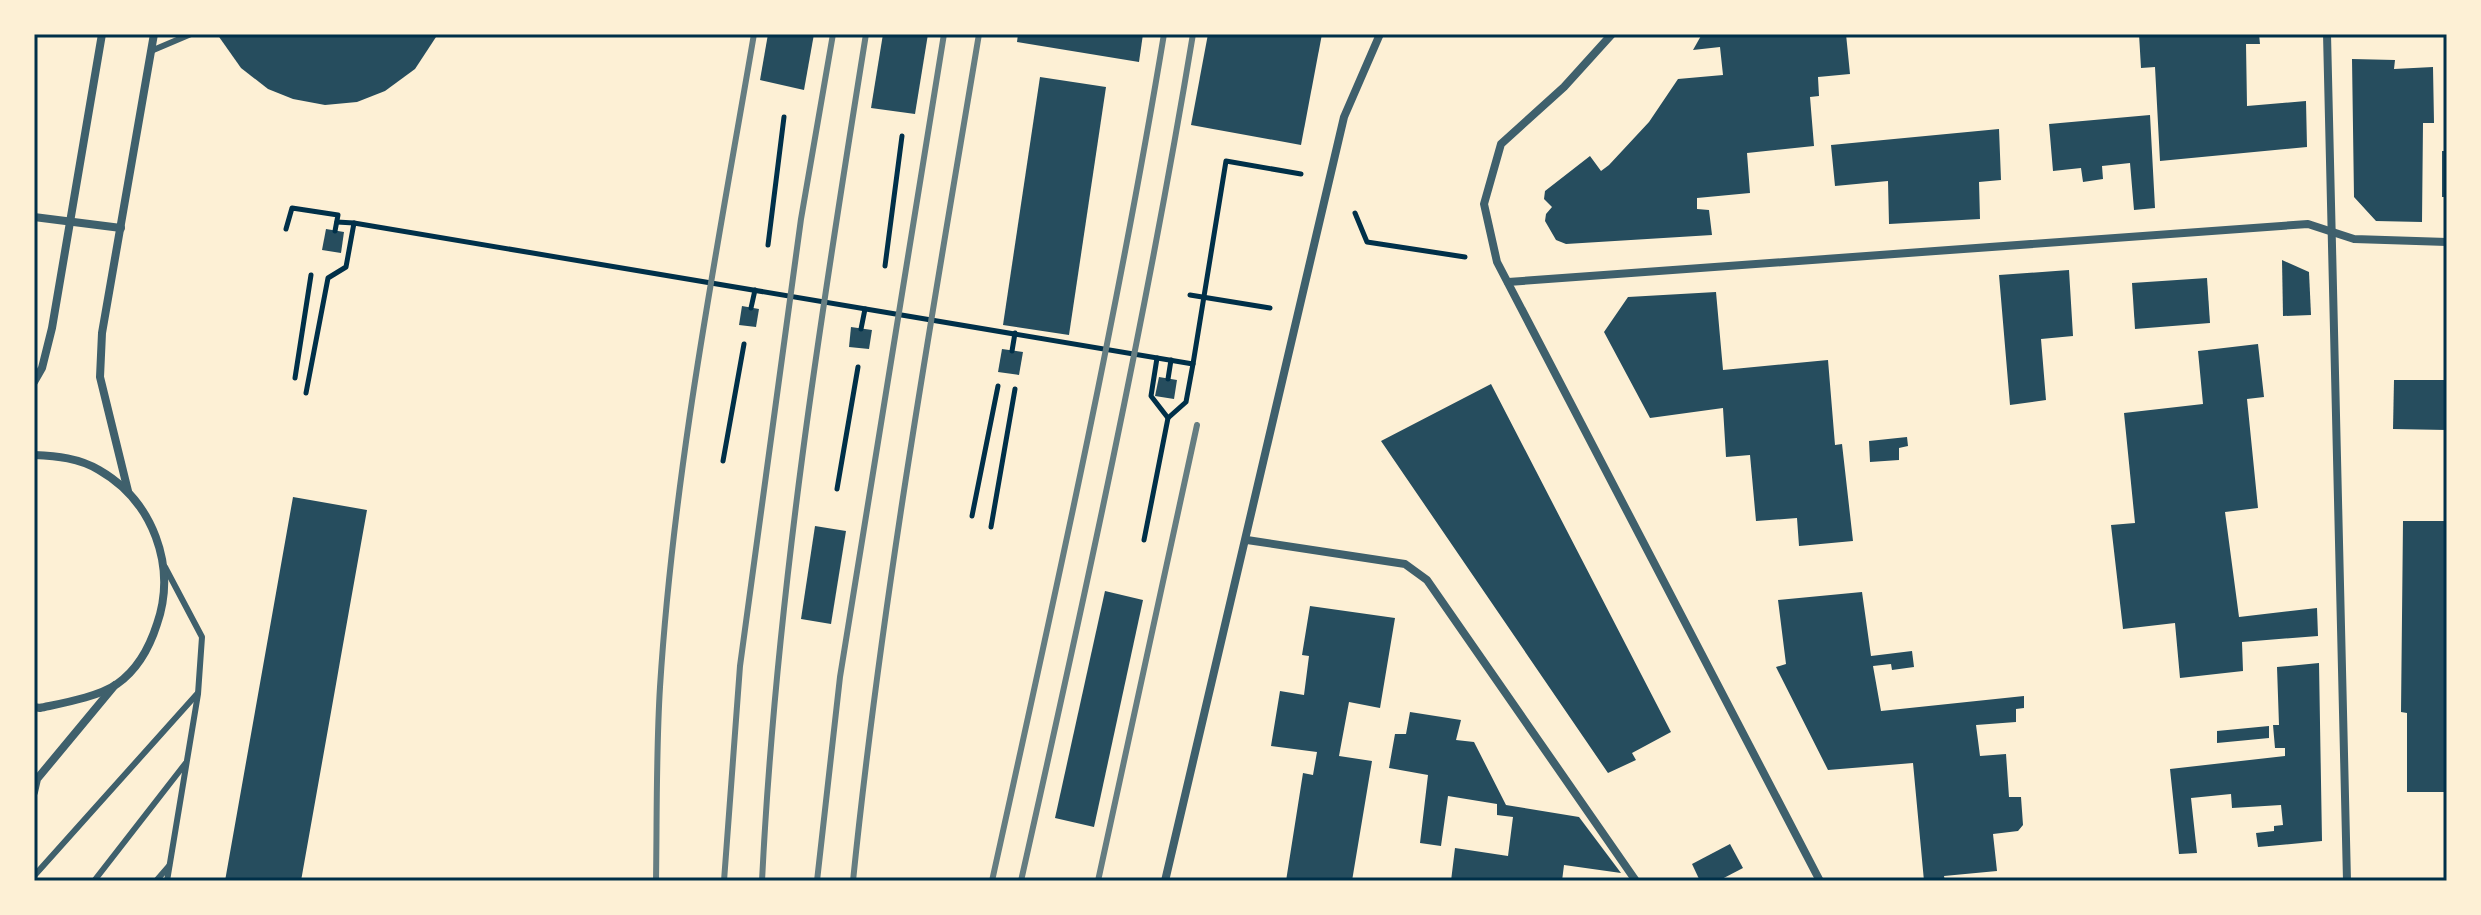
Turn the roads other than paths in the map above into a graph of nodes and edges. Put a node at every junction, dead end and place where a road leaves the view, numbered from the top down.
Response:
1 (102, 34) edge
2 (154, 34) edge
3 (191, 34) edge
4 (1380, 34) edge
5 (1612, 34) edge
6 (2327, 34) edge
7 (151, 51) junction
8 (34, 217) edge
9 (71, 223) junction
10 (121, 228) junction
11 (2331, 232) junction
12 (2447, 242) edge
13 (1508, 282) junction
14 (34, 382) edge
15 (34, 455) edge
16 (128, 491) junction
17 (1247, 540) junction
18 (165, 567) junction
19 (116, 684) junction
20 (198, 694) junction
21 (34, 707) edge
22 (187, 761) junction
23 (34, 792) edge
24 (170, 865) junction
25 (34, 876) edge
26 (94, 881) edge
27 (156, 881) edge
28 (167, 881) edge
29 (1165, 881) edge
30 (1636, 881) edge
31 (1820, 881) edge
32 (2347, 881) edge

1 - 9 street
2 - 7 street
3 - 7 lane
4 - 17 street
5 - 13 street
6 - 11 street
7 - 10 street
8 - 9 street
9 - 10 street
9 - 14 street
10 - 16 street
11 - 12 street
11 - 13 street
11 - 32 street
13 - 31 street
15 - 16 street
16 - 18 street
17 - 29 street
17 - 30 street
18 - 19 street
18 - 20 lane
19 - 21 street
19 - 23 street
20 - 22 lane
20 - 25 lane
22 - 24 lane
22 - 26 lane
24 - 27 lane
24 - 28 lane

